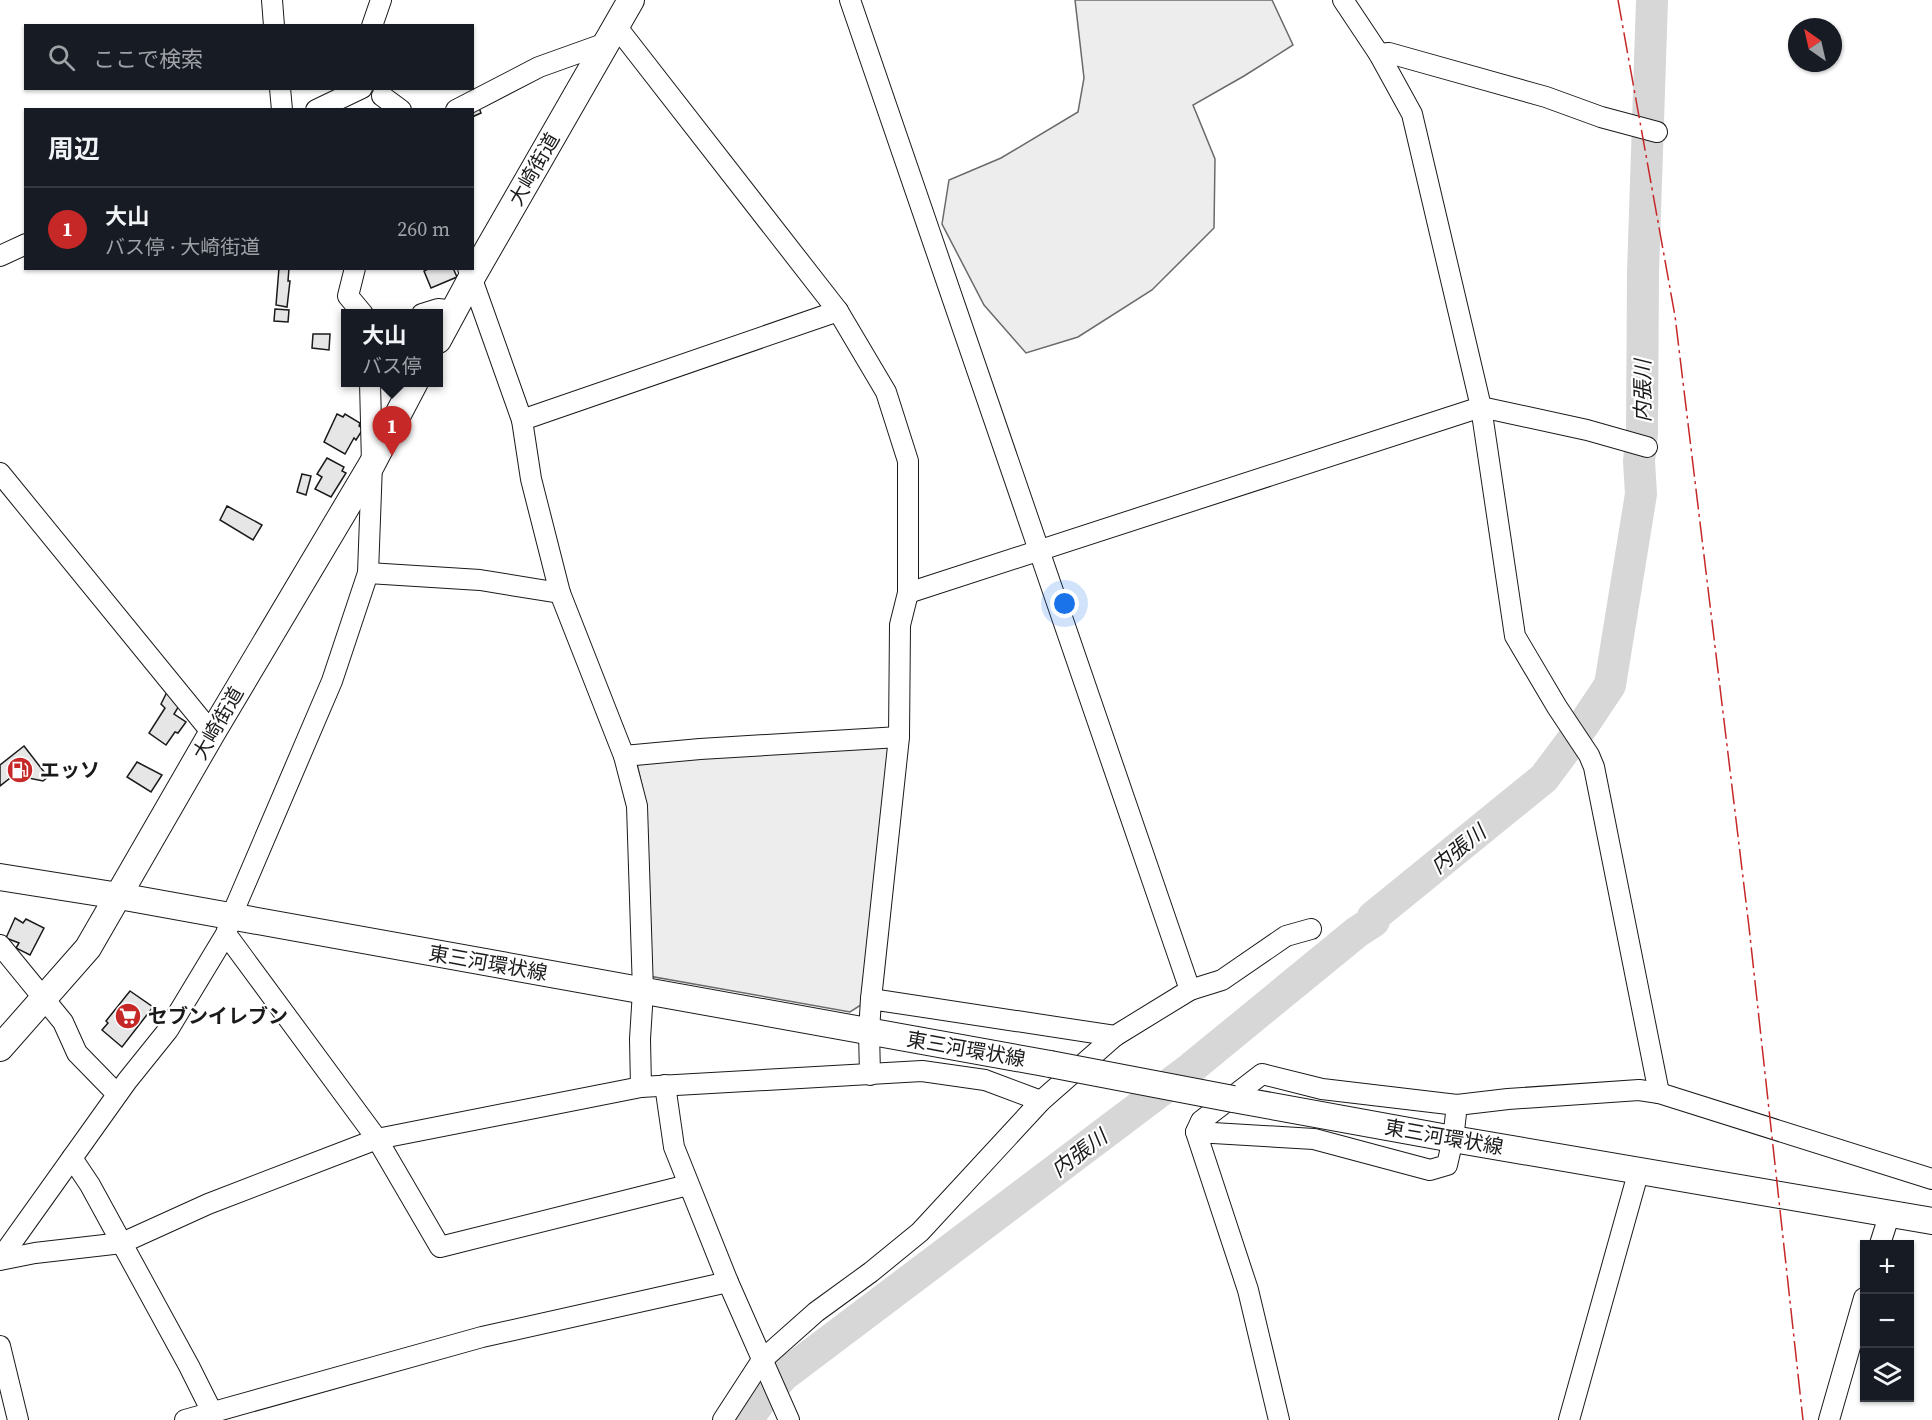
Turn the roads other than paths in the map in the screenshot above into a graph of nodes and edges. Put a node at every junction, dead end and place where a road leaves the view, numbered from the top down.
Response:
1 (272, 0) edge
2 (381, 0) edge
3 (631, 0) edge
4 (850, 0) edge
5 (1343, 0) edge
6 (274, 24) edge
7 (373, 24) edge
8 (611, 35) junction
9 (1379, 54) junction
10 (280, 90) edge
11 (358, 90) edge
12 (382, 98) edge
13 (282, 108) edge
14 (320, 108) edge
15 (398, 108) edge
16 (460, 108) edge
17 (1657, 132) dead end
18 (24, 245) edge
19 (0, 256) edge
20 (474, 266) edge
21 (354, 270) edge
22 (470, 273) edge
23 (359, 309) edge
24 (443, 310) edge
25 (454, 311) junction
26 (838, 311) junction
27 (443, 331) edge
28 (370, 387) edge
29 (413, 387) edge
30 (1480, 407) junction
31 (522, 420) junction
32 (1647, 447) dead end
33 (372, 465) junction
34 (0, 473) edge
35 (1039, 550) junction
36 (368, 573) junction
37 (560, 593) junction
38 (908, 593) junction
39 (212, 733) junction
40 (899, 737) junction
41 (624, 756) junction
42 (0, 877) edge
43 (119, 896) junction
44 (228, 926) junction
45 (1311, 929) dead end
46 (0, 945) edge
47 (1190, 990) junction
48 (643, 991) junction
49 (44, 999) junction
50 (871, 999) junction
51 (869, 1032) junction
52 (1115, 1036) junction
53 (0, 1048) edge
54 (870, 1075) junction
55 (665, 1084) junction
56 (641, 1087) junction
57 (1659, 1093) junction
58 (117, 1094) junction
59 (1041, 1101) junction
60 (1457, 1105) junction
61 (1196, 1132) junction
62 (377, 1139) junction
63 (1453, 1139) junction
64 (72, 1158) junction
65 (1639, 1170) junction
66 (1932, 1179) edge
67 (688, 1185) junction
68 (1890, 1213) junction
69 (1932, 1221) edge
70 (1882, 1240) edge
71 (122, 1243) junction
72 (0, 1259) edge
73 (728, 1282) junction
74 (1860, 1312) edge
75 (0, 1346) edge
76 (762, 1360) junction
77 (212, 1416) edge
78 (18, 1420) edge
79 (185, 1420) edge
80 (723, 1420) edge
81 (789, 1420) edge
82 (1279, 1420) edge
83 (1569, 1420) edge
84 (1828, 1420) edge

1 - 6 street
2 - 7 street
3 - 8 main road, 大崎街道
4 - 35 street
5 - 9 street
8 - 16 street
8 - 20 main road, 大崎街道
8 - 26 street
9 - 17 street
9 - 30 street
10 - 13 street
11 - 14 street
12 - 15 street
18 - 19 street
21 - 23 street
22 - 25 main road, 大崎街道
22 - 31 street
24 - 25 street
25 - 27 main road, 大崎街道
26 - 31 street
26 - 38 street
28 - 33 street
29 - 33 main road, 大崎街道
30 - 32 street
30 - 35 street
30 - 57 street
31 - 37 street
33 - 36 street
33 - 39 main road, 大崎街道
34 - 39 street
35 - 38 street
35 - 47 street
36 - 37 street
36 - 44 street
37 - 41 street
38 - 40 street
39 - 43 main road, 大崎街道
40 - 41 street
40 - 50 street
41 - 48 street
42 - 43 main road, 東三河環状線
43 - 44 main road, 東三河環状線
43 - 49 main road, 大崎街道
44 - 48 main road, 東三河環状線
44 - 58 street
44 - 62 street
45 - 47 street
46 - 49 street
47 - 52 street
48 - 51 main road, 東三河環状線
48 - 56 street
49 - 53 main road, 大崎街道
49 - 58 street
50 - 51 street
50 - 52 street
51 - 54 street
51 - 63 main road, 東三河環状線, bridge
52 - 59 street
54 - 55 street
54 - 59 street
55 - 56 street
55 - 67 street
56 - 62 street
57 - 60 street
57 - 66 street
58 - 64 street
59 - 76 street
60 - 61 street
60 - 63 street
61 - 63 street
61 - 82 street
62 - 67 street
62 - 71 street
63 - 65 main road, 東三河環状線
64 - 71 street
64 - 72 street
65 - 68 main road, 東三河環状線
65 - 83 street
67 - 73 street
68 - 69 main road, 東三河環状線
68 - 70 street
71 - 72 street
71 - 77 street
73 - 76 street
73 - 77 street
74 - 84 street
75 - 78 street
76 - 80 street
76 - 81 street
77 - 79 street

